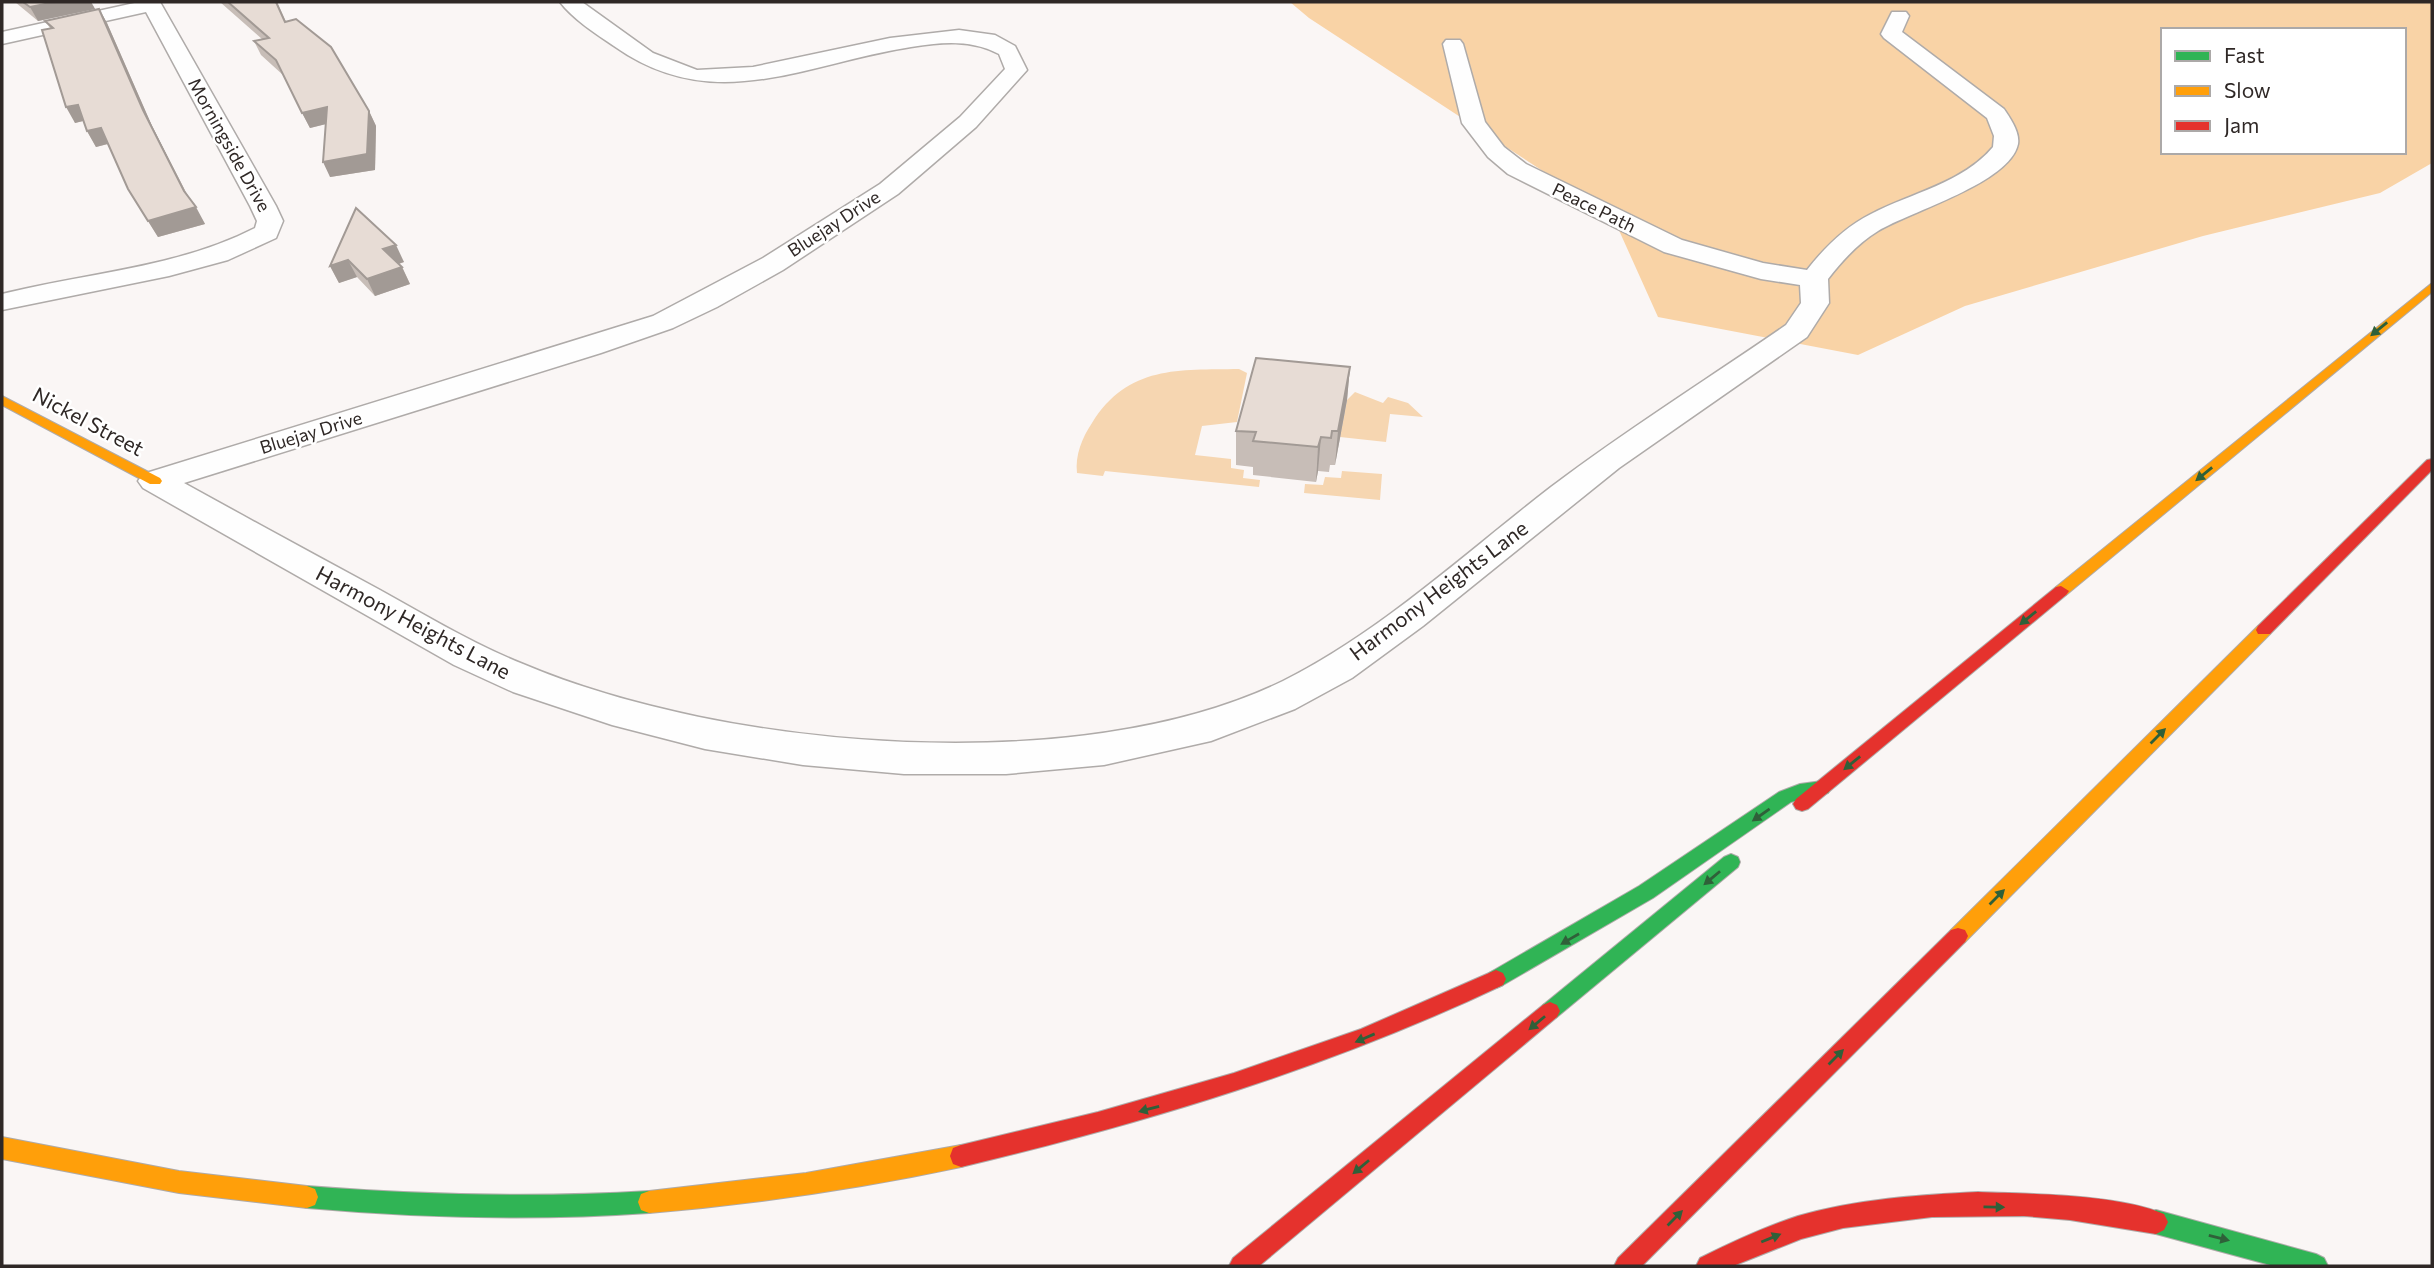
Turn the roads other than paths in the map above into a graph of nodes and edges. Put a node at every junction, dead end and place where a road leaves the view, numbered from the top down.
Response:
1 (570, 2) edge
2 (151, 3) edge
3 (1899, 16) dead end
4 (2, 38) edge
5 (1454, 44) dead end
6 (1814, 279) junction
7 (2432, 286) edge
8 (2, 302) edge
9 (2, 400) edge
10 (2432, 464) edge
11 (155, 481) junction
12 (1822, 788) junction
13 (1789, 814) dead end
14 (1746, 850) dead end
15 (2, 1148) edge
16 (1241, 1266) edge
17 (1626, 1266) edge
18 (1708, 1266) edge
19 (2316, 1266) edge

1 - 11 street, Bluejay Drive
2 - 4 street
2 - 8 street, Morningside Drive
3 - 6 street
5 - 6 street, Peace Path
6 - 11 street, Harmony Heights Lane
7 -> 12 main road
9 - 11 main road, Nickel Street
17 -> 10 main road
12 - 13 main road
12 -> 15 main road
14 -> 16 main road
18 -> 19 main road

